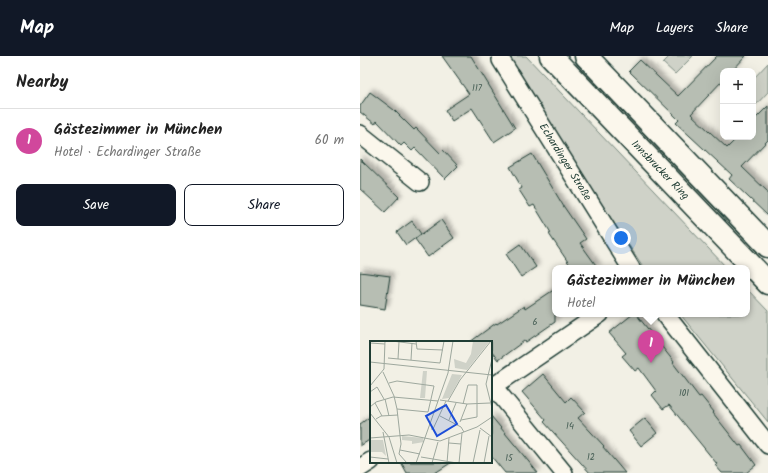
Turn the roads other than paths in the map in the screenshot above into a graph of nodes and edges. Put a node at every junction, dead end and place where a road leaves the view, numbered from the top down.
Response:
1 (501, 56) edge
2 (551, 56) edge
3 (586, 56) edge
4 (360, 134) edge
5 (420, 182) dead end
6 (768, 246) edge
7 (629, 265) edge
8 (768, 283) edge
9 (596, 317) edge
10 (667, 317) edge
11 (492, 387) edge
12 (768, 445) edge
13 (370, 462) edge
14 (360, 468) edge
15 (564, 473) edge

1 - 7 street, Echardinger Straße
2 - 8 main road, Innsbrucker Ring
3 - 6 main road
4 - 5 street
9 - 11 street
10 - 12 street
11 - 15 street
13 - 14 street

